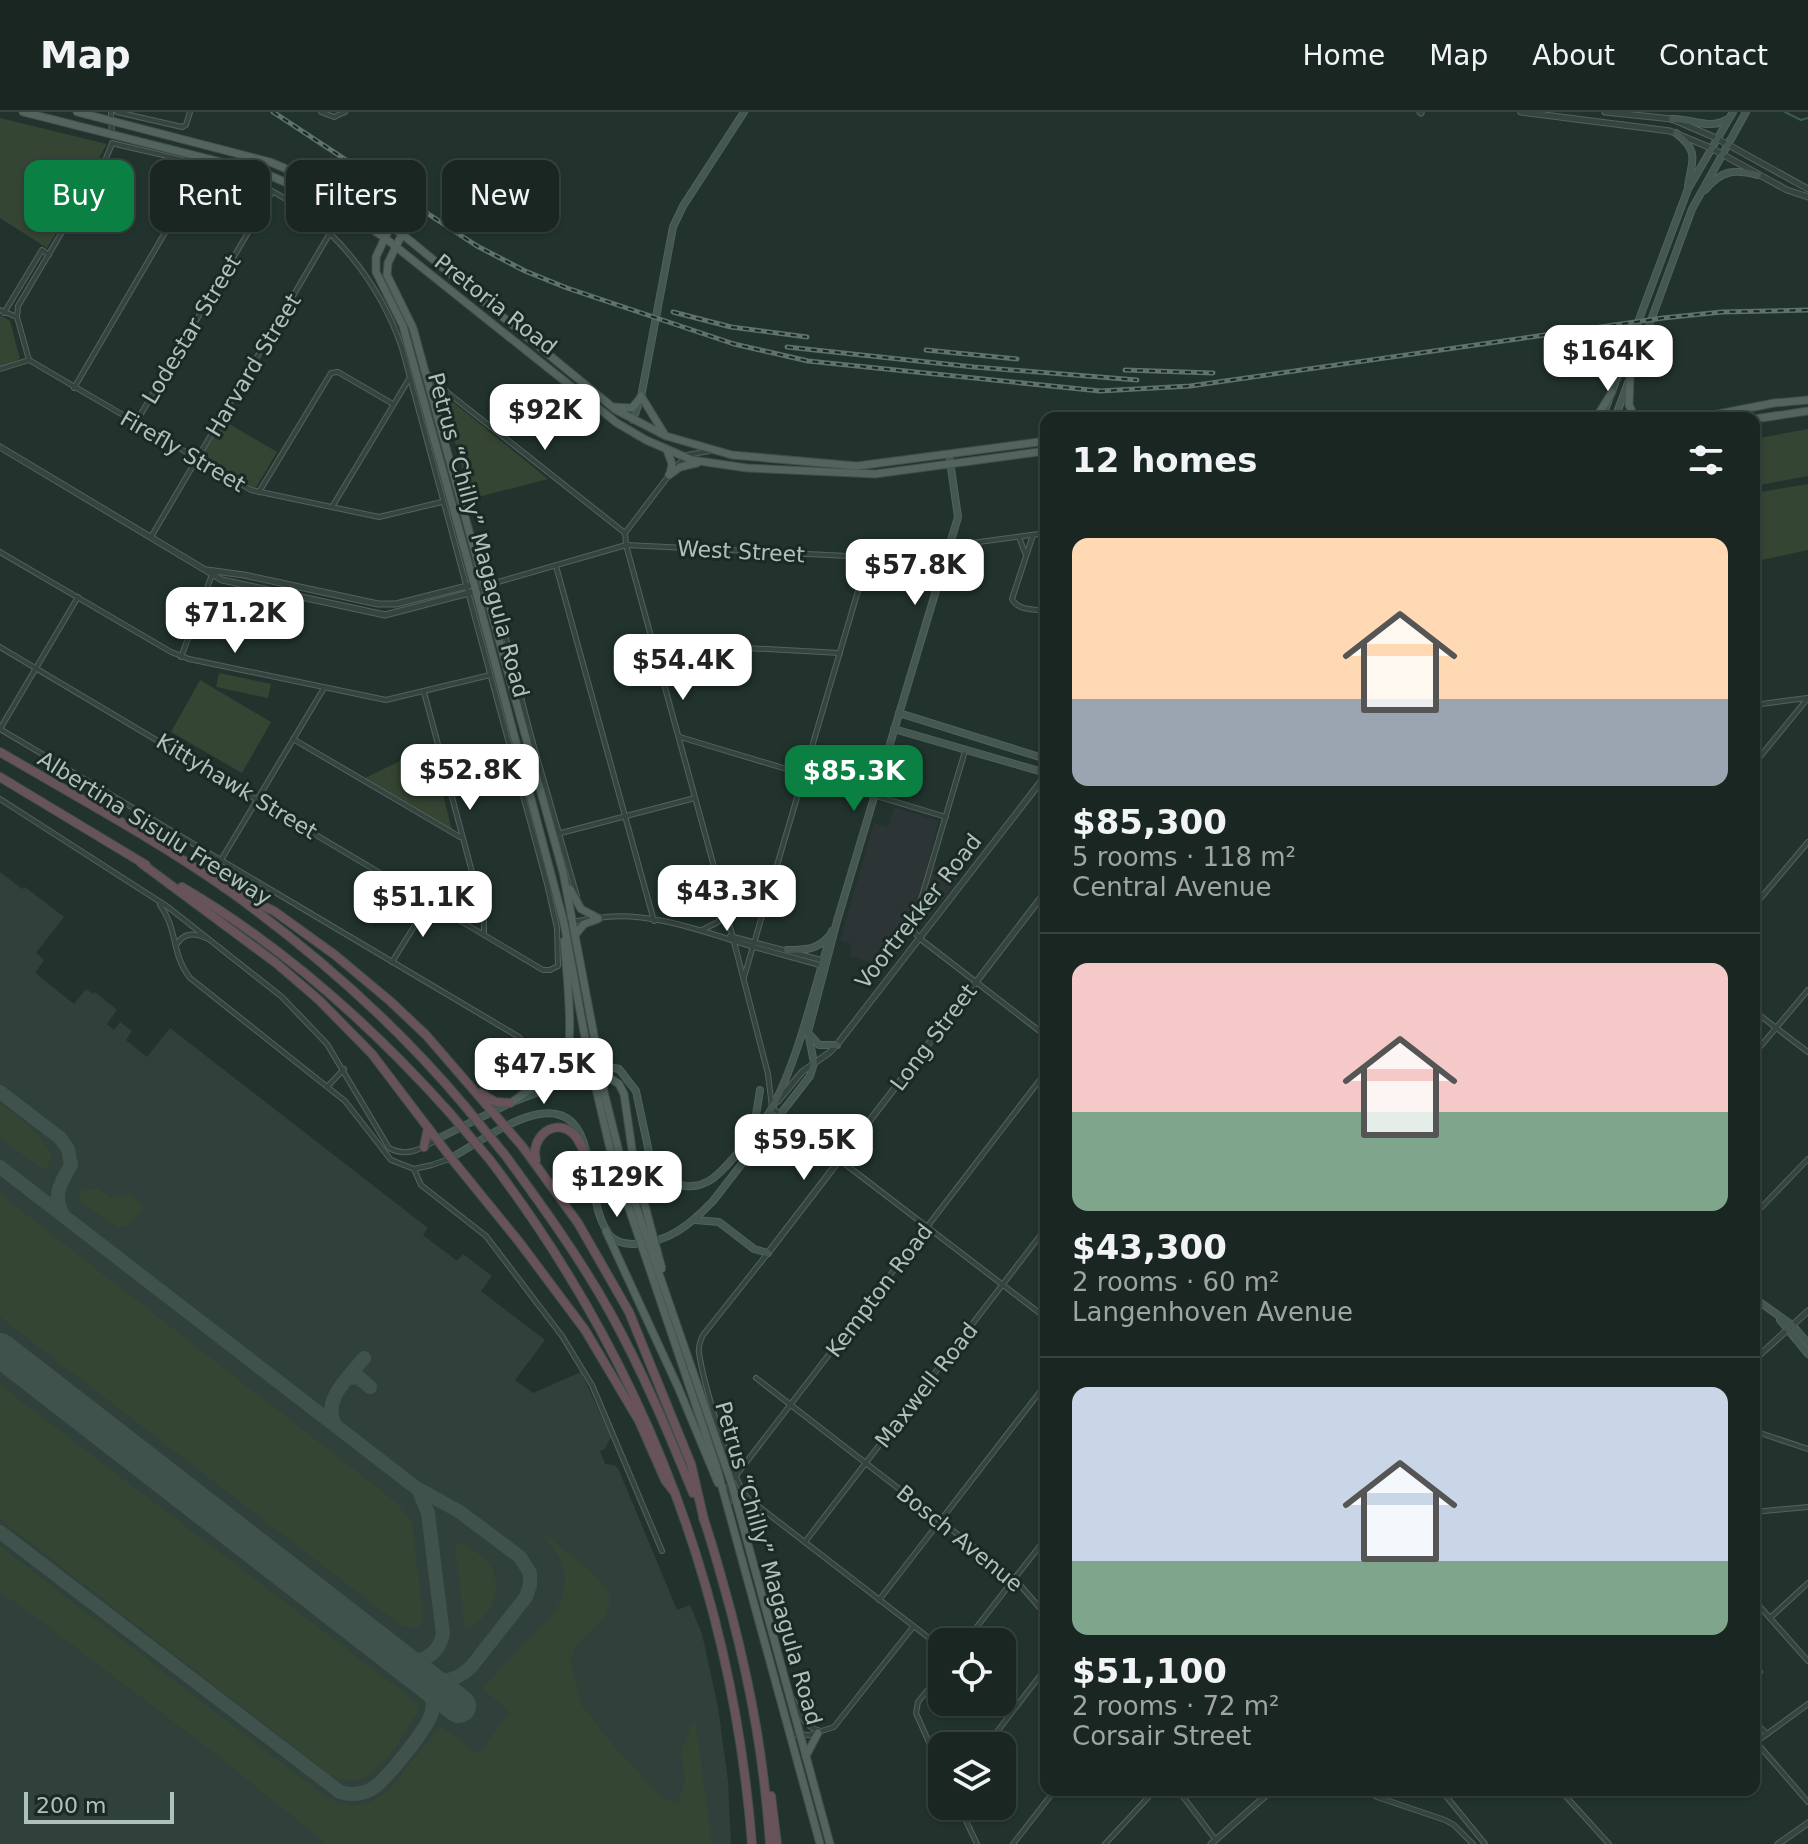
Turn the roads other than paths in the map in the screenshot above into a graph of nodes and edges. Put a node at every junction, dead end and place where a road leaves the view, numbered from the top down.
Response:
1 (23, 112) edge
2 (77, 112) edge
3 (190, 112) edge
4 (321, 112) edge
5 (345, 112) edge
6 (742, 112) edge
7 (1521, 112) edge
8 (1605, 112) edge
9 (1746, 112) edge
10 (113, 115) edge
11 (1731, 115) edge
12 (1672, 119) junction
13 (1676, 133) junction
14 (1716, 138) junction
15 (112, 139) junction
16 (1727, 144) junction
17 (1711, 148) junction
18 (1721, 154) junction
19 (184, 160) edge
20 (286, 169) edge
21 (1758, 175) junction
22 (1688, 189) junction
23 (1808, 189) edge
24 (272, 192) joint
25 (1808, 197) edge
26 (1692, 209) junction
27 (165, 232) edge
28 (388, 232) edge
29 (400, 232) edge
30 (330, 233) junction
31 (402, 234) junction
32 (385, 238) junction
33 (395, 248) junction
34 (49, 255) junction
35 (406, 255) junction
36 (388, 263) junction
37 (489, 308) junction
38 (2, 312) edge
39 (481, 314) junction
40 (17, 317) junction
41 (29, 360) junction
42 (0, 369) edge
43 (425, 371) junction
44 (1630, 378) junction
45 (409, 379) junction
46 (74, 388) junction
47 (447, 392) junction
48 (1612, 392) joint
49 (641, 396) junction
50 (1808, 400) edge
51 (393, 404) junction
52 (612, 406) junction
53 (434, 407) junction
54 (1808, 411) edge
55 (1602, 412) edge
56 (1617, 412) edge
57 (1632, 412) edge
58 (1728, 412) edge
59 (1760, 418) edge
60 (633, 420) junction
61 (617, 423) junction
62 (135, 424) junction
63 (666, 436) junction
64 (646, 440) junction
65 (1040, 442) edge
66 (0, 447) edge
67 (667, 450) junction
68 (710, 451) junction
69 (1040, 451) edge
70 (684, 457) junction
71 (950, 458) junction
72 (196, 460) junction
73 (703, 462) junction
74 (670, 474) junction
75 (259, 493) junction
76 (442, 502) junction
77 (332, 507) junction
78 (625, 533) junction
79 (1040, 534) edge
80 (1033, 535) junction
81 (1019, 537) junction
82 (150, 538) junction
83 (626, 545) junction
84 (949, 548) junction
85 (0, 552) edge
86 (1025, 555) junction
87 (868, 557) junction
88 (556, 566) junction
89 (210, 572) junction
90 (258, 578) junction
91 (479, 587) junction
92 (255, 589) junction
93 (427, 596) junction
94 (78, 597) junction
95 (378, 604) junction
96 (430, 605) junction
97 (1040, 610) edge
98 (378, 614) junction
99 (652, 643) junction
100 (0, 647) edge
101 (840, 653) junction
102 (181, 657) junction
103 (36, 668) junction
104 (490, 675) junction
105 (324, 688) junction
106 (424, 692) junction
107 (1808, 698) edge
108 (1760, 704) edge
109 (899, 713) junction
110 (0, 729) edge
111 (894, 729) junction
112 (678, 737) junction
113 (293, 739) junction
114 (965, 751) junction
115 (0, 752) edge
116 (1040, 757) edge
117 (1760, 757) edge
118 (1040, 772) edge
119 (803, 776) junction
120 (0, 777) edge
121 (1040, 782) edge
122 (874, 797) junction
123 (695, 798) junction
124 (0, 799) edge
125 (258, 799) junction
126 (625, 816) junction
127 (946, 817) junction
128 (560, 833) junction
129 (462, 839) junction
130 (1808, 842) edge
131 (221, 860) junction
132 (141, 863) junction
133 (563, 872) junction
134 (223, 887) junction
135 (1040, 899) edge
136 (1760, 899) edge
137 (430, 901) junction
138 (159, 903) junction
139 (725, 907) junction
140 (584, 908) dead end
141 (599, 918) junction
142 (574, 921) junction
143 (654, 921) junction
144 (837, 921) junction
145 (564, 923) junction
146 (833, 930) junction
147 (699, 931) junction
148 (484, 933) junction
149 (576, 935) junction
150 (732, 938) junction
151 (919, 938) junction
152 (215, 943) junction
153 (755, 944) junction
154 (175, 947) junction
155 (787, 950) junction
156 (392, 962) junction
157 (825, 964) junction
158 (743, 980) junction
159 (976, 981) junction
160 (1808, 990) edge
161 (1760, 1016) edge
162 (1776, 1028) junction
163 (1040, 1031) edge
164 (808, 1032) junction
165 (524, 1044) junction
166 (837, 1045) junction
167 (1760, 1047) edge
168 (1808, 1052) edge
169 (814, 1063) junction
170 (344, 1069) junction
171 (570, 1079) junction
172 (1040, 1080) edge
173 (328, 1086) junction
174 (473, 1088) junction
175 (760, 1090) dead end
176 (600, 1093) junction
177 (510, 1103) junction
178 (772, 1108) junction
179 (494, 1112) junction
180 (780, 1114) junction
181 (428, 1127) junction
182 (506, 1127) junction
183 (753, 1132) junction
184 (437, 1139) junction
185 (424, 1147) junction
186 (451, 1158) junction
187 (840, 1159) junction
188 (1808, 1159) edge
189 (590, 1166) junction
190 (414, 1169) junction
191 (550, 1182) junction
192 (1760, 1209) edge
193 (695, 1220) junction
194 (641, 1222) junction
195 (926, 1227) junction
196 (606, 1231) junction
197 (1040, 1236) edge
198 (768, 1253) junction
199 (656, 1269) junction
200 (1003, 1284) junction
201 (1760, 1303) edge
202 (1808, 1311) edge
203 (1040, 1313) edge
204 (1789, 1328) junction
205 (1808, 1343) edge
206 (1808, 1354) edge
207 (1760, 1355) edge
208 (756, 1378) dead end
209 (1040, 1392) edge
210 (791, 1404) junction
211 (1760, 1433) edge
212 (1808, 1449) edge
213 (866, 1463) junction
214 (733, 1479) junction
215 (723, 1491) junction
216 (675, 1493) junction
217 (1808, 1507) edge
218 (1760, 1511) edge
219 (730, 1513) junction
220 (704, 1520) junction
221 (940, 1521) junction
222 (805, 1542) junction
223 (1040, 1546) edge
224 (662, 1551) dead end
225 (1014, 1578) junction
226 (1808, 1583) edge
227 (879, 1600) junction
228 (1760, 1607) edge
229 (1040, 1608) edge
230 (1770, 1618) junction
231 (913, 1626) junction
232 (976, 1628) edge
233 (928, 1637) edge
234 (1808, 1661) edge
235 (1040, 1676) edge
236 (928, 1690) edge
237 (789, 1694) junction
238 (1808, 1704) edge
239 (1760, 1731) edge
240 (821, 1732) junction
241 (997, 1732) edge
242 (790, 1734) junction
243 (801, 1736) junction
244 (1764, 1736) junction
245 (1760, 1739) edge
246 (928, 1743) edge
247 (1760, 1749) edge
248 (806, 1757) junction
249 (765, 1772) junction
250 (1050, 1796) edge
251 (1149, 1796) edge
252 (1182, 1796) edge
253 (1265, 1796) edge
254 (1375, 1796) edge
255 (1446, 1796) edge
256 (1565, 1796) edge
257 (1808, 1802) edge
258 (966, 1820) edge
259 (1808, 1823) edge
260 (1214, 1842) edge
261 (752, 1844) edge
262 (770, 1844) edge
263 (777, 1844) edge
264 (820, 1844) edge
265 (830, 1844) edge
266 (977, 1844) edge
267 (1013, 1844) edge
268 (1105, 1844) edge
269 (1473, 1844) edge
270 (1485, 1844) edge
271 (1609, 1844) edge
272 (1778, 1844) edge

1 - 15 main road, Pretoria Road
2 - 10 main road, Pretoria Road
3 - 10 street
4 - 5 street
6 - 49 main road
7 - 13 street
8 - 12 street
9 - 16 main road
10 - 15 street
10 - 20 main road, Pretoria Road
11 - 12 main road
11 - 14 main road
12 - 14 street
13 - 17 street
13 - 22 main road
14 - 16 street
14 - 17 main road
15 - 19 street
15 - 32 main road, Pretoria Road
15 - 34 street
16 - 18 main road
16 - 23 street
17 - 18 street
17 - 22 main road
18 - 21 street
18 - 26 main road
21 - 25 street
21 - 26 main road
22 - 48 main road
24 - 30 street
24 - 62 street, Lodestar Street
26 - 44 main road
27 - 46 street
28 - 32 main road
29 - 31 main road, Pretoria Road
30 - 45 street
30 - 72 street, Harvard Street
31 - 33 main road
31 - 37 main road, Pretoria Road
32 - 33 main road, Pretoria Road
32 - 91 main road, Petrus “Chilly” Magagula Road
33 - 35 main road, Pretoria Road
33 - 36 main road
34 - 38 street
34 - 40 street
35 - 36 main road
35 - 39 main road, Pretoria Road
36 - 43 main road, Petrus “Chilly” Magagula Road
37 - 39 main road
37 - 52 main road, Pretoria Road
38 - 40 street
39 - 61 main road, Pretoria Road
40 - 41 street
41 - 42 street
41 - 46 street, Firefly Street
43 - 47 street
43 - 53 main road, Petrus “Chilly” Magagula Road
44 - 56 main road
44 - 57 main road
45 - 51 street
45 - 76 street
46 - 62 street, Firefly Street
47 - 53 street
47 - 78 street
48 - 55 main road
49 - 52 main road
49 - 60 main road
49 - 63 main road
50 - 58 main road
51 - 75 street
51 - 77 street
52 - 60 main road, Pretoria Road
53 - 91 main road, Petrus “Chilly” Magagula Road
54 - 59 main road
60 - 61 main road
60 - 63 main road, Pretoria Road
60 - 64 main road
61 - 64 main road, Pretoria Road
62 - 72 street, Firefly Street
63 - 68 main road, Pretoria Road
64 - 67 main road, Pretoria Road
65 - 71 main road, Pretoria Road
66 - 82 street
67 - 70 main road, Pretoria Road
67 - 74 main road
68 - 70 street
68 - 71 main road, Pretoria Road
69 - 71 main road, Pretoria Road
70 - 73 main road, Pretoria Road
70 - 74 street
71 - 73 main road, Pretoria Road
71 - 84 main road
72 - 75 street, Firefly Street
72 - 82 street, Harvard Street
73 - 74 main road
74 - 78 street
75 - 77 street, Firefly Street
76 - 77 street, Firefly Street
76 - 91 street
78 - 83 street
79 - 80 street, West Street
80 - 81 street, West Street
80 - 86 street
81 - 84 street, West Street
81 - 86 street
82 - 89 street
83 - 87 street, West Street
83 - 88 street, West Street
83 - 99 street
84 - 87 street, West Street
84 - 109 main road
85 - 94 street
86 - 97 street
87 - 101 street
88 - 91 street, West Street
88 - 126 street
89 - 90 street
89 - 92 street
89 - 102 street
90 - 92 street
90 - 95 street
91 - 93 street
91 - 96 street
91 - 104 street
91 - 128 street
91 - 133 main road, Petrus “Chilly” Magagula Road
91 - 145 main road, Petrus “Chilly” Magagula Road
92 - 98 street
93 - 95 street
93 - 96 street
94 - 102 street
94 - 103 street
95 - 98 street
96 - 98 street
99 - 101 street
99 - 112 street
100 - 103 street, Kittyhawk Street
101 - 119 street
102 - 105 street
103 - 110 street
103 - 125 street, Kittyhawk Street
104 - 106 street
104 - 148 street, Kittyhawk Street
105 - 106 street
105 - 113 street
106 - 129 street
107 - 108 street
107 - 117 street
109 - 111 main road
109 - 116 main road
110 - 131 street
111 - 114 main road
111 - 122 main road
112 - 119 street
112 - 123 street
113 - 125 street
113 - 129 street
114 - 118 main road
114 - 127 street
115 - 134 highway, Albertina Sisulu Freeway
119 - 122 street
119 - 153 street
120 - 132 highway, Albertina Sisulu Freeway
121 - 151 street, Voortrekker Road
122 - 127 street
122 - 144 main road
123 - 126 street
123 - 139 street
124 - 138 street
125 - 131 street
125 - 137 street, Kittyhawk Street
126 - 128 street
126 - 143 street
127 - 151 street
128 - 140 street
129 - 148 street
130 - 136 street
131 - 156 street
132 - 181 highway
132 - 216 highway, Albertina Sisulu Freeway, bridge
133 - 141 main road
133 - 142 main road, Petrus “Chilly” Magagula Road
134 - 174 highway
134 - 220 highway, Albertina Sisulu Freeway, bridge
135 - 159 street, Long Street
137 - 148 street, Kittyhawk Street
137 - 156 street
138 - 152 street
138 - 154 street
139 - 147 street
139 - 150 street
141 - 142 street
141 - 143 street
141 - 149 main road
142 - 145 street
142 - 149 main road, Petrus “Chilly” Magagula Road
143 - 147 street
144 - 146 main road
144 - 157 main road
145 - 176 main road, Petrus “Chilly” Magagula Road, bridge
145 - 177 main road
146 - 155 main road
146 - 157 main road
147 - 150 street
149 - 176 main road, Petrus “Chilly” Magagula Road, bridge
150 - 153 street
150 - 158 street
151 - 159 street
151 - 166 street, Voortrekker Road
152 - 154 street
152 - 170 street
153 - 155 street
153 - 157 street
153 - 158 street
154 - 173 street
155 - 157 street
156 - 165 street
157 - 164 main road, Voortrekker Road
157 - 178 main road
158 - 178 street
159 - 163 street
159 - 187 street, Long Street
160 - 162 street
161 - 162 street
162 - 167 street
162 - 168 street
164 - 166 main road
164 - 169 main road, Voortrekker Road
165 - 165 street
166 - 169 street, Voortrekker Road
169 - 178 street
169 - 180 main road, Voortrekker Road
170 - 173 street
170 - 185 street
171 - 177 main road
171 - 183 main road
171 - 194 main road
172 - 195 street, Kempton Road
173 - 190 street
174 - 177 highway
174 - 179 highway
175 - 183 main road
176 - 194 main road, Petrus “Chilly” Magagula Road
177 - 179 main road
178 - 180 street
178 - 183 main road
179 - 182 highway
179 - 184 main road
180 - 187 street
180 - 193 main road, Voortrekker Road
181 - 184 highway
181 - 185 highway
182 - 186 main road
182 - 189 main road
182 - 191 highway
184 - 185 street
184 - 186 highway
186 - 190 street
186 - 216 highway
187 - 195 street
187 - 198 street, Long Street
188 - 192 street
189 - 191 highway
189 - 196 main road
190 - 224 street
191 - 220 highway
193 - 196 main road, Voortrekker Road
193 - 198 main road
194 - 199 main road, Petrus “Chilly” Magagula Road, bridge
194 - 199 main road, bridge
195 - 200 street
195 - 210 street, Kempton Road
196 - 215 main road
197 - 200 street, Maxwell Road
198 - 214 street, Long Street
199 - 214 main road, Petrus “Chilly” Magagula Road
199 - 215 main road, Petrus “Chilly” Magagula Road
200 - 203 street
200 - 213 street, Maxwell Road
201 - 204 main road
202 - 204 street
204 - 205 main road
204 - 206 main road
204 - 207 street
208 - 210 street, Bosch Avenue
209 - 221 street
210 - 213 street, Bosch Avenue
210 - 214 street, Kempton Road
211 - 212 street
213 - 221 street, Bosch Avenue
213 - 222 street, Maxwell Road
214 - 219 street
214 - 222 street
214 - 237 main road, Petrus “Chilly” Magagula Road
215 - 219 main road, Petrus “Chilly” Magagula Road
216 - 261 highway, Albertina Sisulu Freeway
217 - 218 street
219 - 242 main road, Petrus “Chilly” Magagula Road
220 - 249 highway, Albertina Sisulu Freeway
221 - 225 street, Bosch Avenue
221 - 227 street
222 - 227 street
223 - 225 street
225 - 229 street, Bosch Avenue
225 - 232 street
226 - 230 street
227 - 231 street
228 - 230 street
230 - 234 street
231 - 233 street
231 - 240 street
235 - 241 street
236 - 246 street
237 - 240 street
237 - 243 main road, Petrus “Chilly” Magagula Road
238 - 244 street
239 - 244 street
240 - 243 street
240 - 248 main road
242 - 243 street
242 - 264 main road, Petrus “Chilly” Magagula Road
243 - 248 main road, Petrus “Chilly” Magagula Road
244 - 245 street
247 - 257 street
248 - 265 main road, Petrus “Chilly” Magagula Road
249 - 262 highway, Albertina Sisulu Freeway
249 - 263 highway
250 - 267 street
251 - 268 street
252 - 260 street
253 - 260 street
254 - 269 street
255 - 270 street
256 - 271 street
258 - 266 street
259 - 272 street

